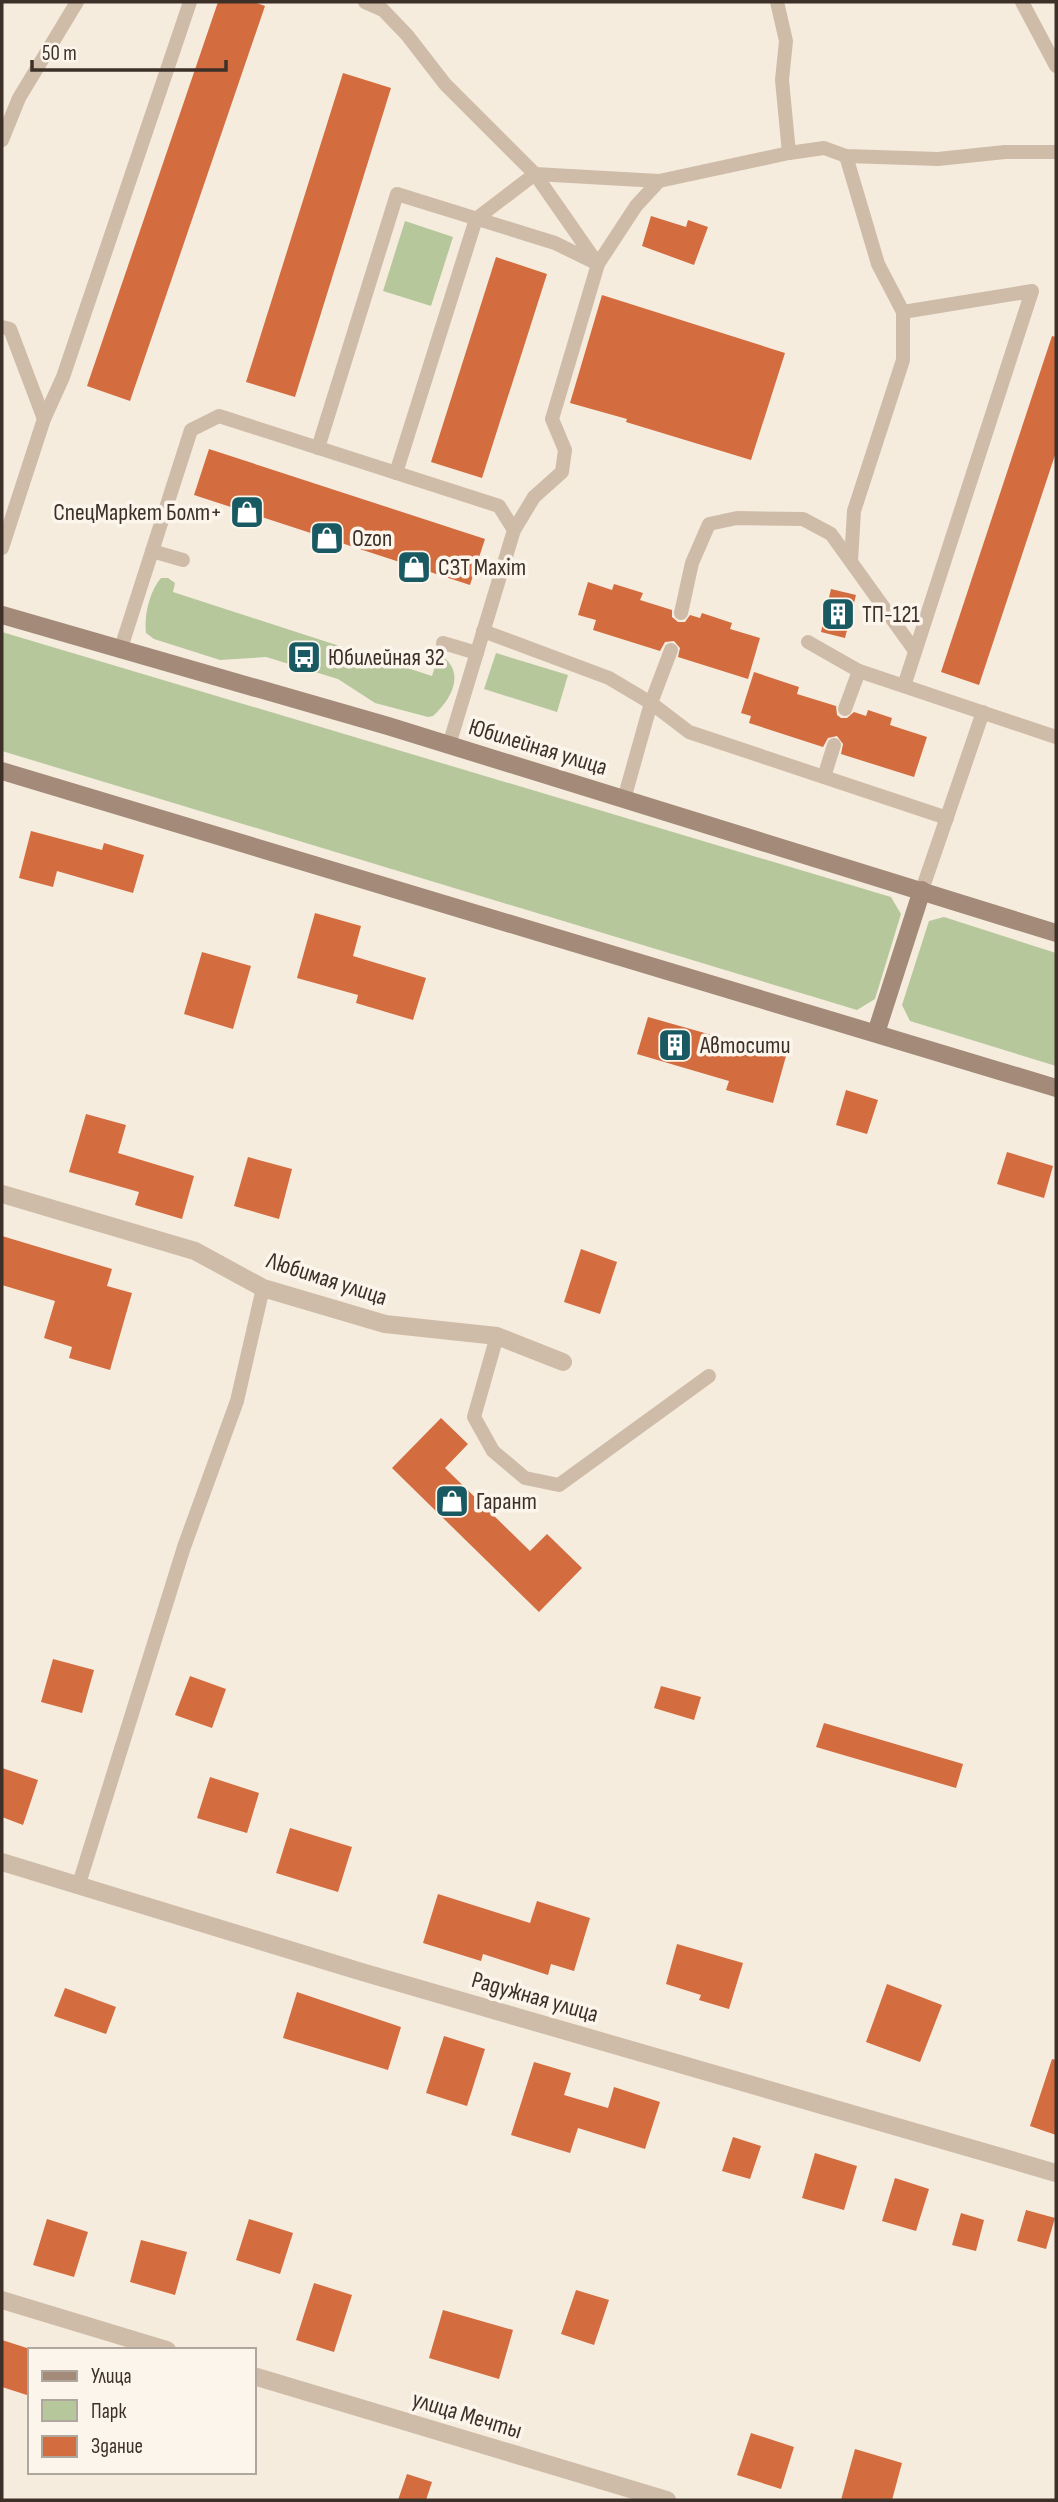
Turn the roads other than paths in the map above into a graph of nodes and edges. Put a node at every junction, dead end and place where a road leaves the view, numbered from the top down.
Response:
1 (77, 2) edge
2 (190, 2) edge
3 (365, 2) edge
4 (777, 2) edge
5 (1022, 2) edge
6 (1056, 66) edge
7 (2, 140) edge
8 (1056, 152) edge
9 (789, 153) junction
10 (846, 156) junction
11 (535, 174) junction
12 (659, 181) junction
13 (476, 219) junction
14 (598, 264) junction
15 (2, 312) edge
16 (903, 312) junction
17 (6, 328) edge
18 (44, 419) junction
19 (318, 448) junction
20 (396, 473) junction
21 (514, 530) junction
22 (2, 548) edge
23 (152, 551) junction
24 (183, 560) dead end
25 (851, 561) junction
26 (681, 613) dead end
27 (2, 615) edge
28 (483, 631) junction
29 (808, 642) dead end
30 (443, 643) dead end
31 (671, 650) dead end
32 (120, 651) junction
33 (915, 651) junction
34 (477, 653) junction
35 (859, 671) junction
36 (904, 686) junction
37 (651, 704) junction
38 (845, 709) dead end
39 (983, 712) junction
40 (1056, 737) edge
41 (449, 745) junction
42 (834, 745) dead end
43 (2, 771) edge
44 (824, 777) junction
45 (624, 799) junction
46 (947, 818) junction
47 (922, 890) junction
48 (1056, 933) edge
49 (876, 1033) junction
50 (1056, 1088) edge
51 (2, 1194) edge
52 (263, 1288) junction
53 (498, 1336) junction
54 (563, 1362) dead end
55 (709, 1376) dead end
56 (2, 1862) edge
57 (78, 1887) junction
58 (1056, 2173) edge
59 (2, 2300) edge
60 (160, 2348) edge
61 (256, 2377) edge
62 (667, 2500) edge

1 - 7 lane
2 - 18 lane
3 - 11 lane
4 - 9 lane
5 - 6 lane
8 - 10 lane
9 - 10 lane
9 - 12 lane
10 - 16 lane
11 - 12 lane
11 - 13 lane
11 - 14 lane
12 - 14 lane
13 - 14 lane
13 - 19 lane
13 - 20 lane
14 - 21 lane
15 - 17 lane
16 - 25 lane
16 - 33 lane
17 - 18 lane
18 - 22 lane
19 - 20 lane
19 - 23 lane
20 - 21 lane
21 - 28 lane
23 - 24 lane
23 - 32 lane
25 - 26 lane
25 - 33 lane
27 - 32 main road, Юбилейная улица
28 - 34 lane
28 - 37 lane
29 - 35 lane
30 - 34 lane
31 - 37 lane
32 - 41 main road, Юбилейная улица
33 - 36 lane
34 - 41 lane
35 - 36 lane
35 - 38 lane
36 - 39 lane
37 - 44 lane
37 - 45 lane
39 - 40 lane
39 - 46 lane
41 - 45 main road, Юбилейная улица
42 - 44 lane
43 - 49 main road
44 - 46 lane
45 - 47 main road, Юбилейная улица
46 - 47 lane
47 - 48 main road, Юбилейная улица
47 - 49 main road
49 - 50 main road
51 - 52 street, Любимая улица
52 - 53 street, Любимая улица
52 - 57 lane
53 - 54 street, Любимая улица
53 - 55 lane
56 - 57 street, Радужная улица
57 - 58 street, Радужная улица
59 - 60 street
61 - 62 street, улица Мечты

